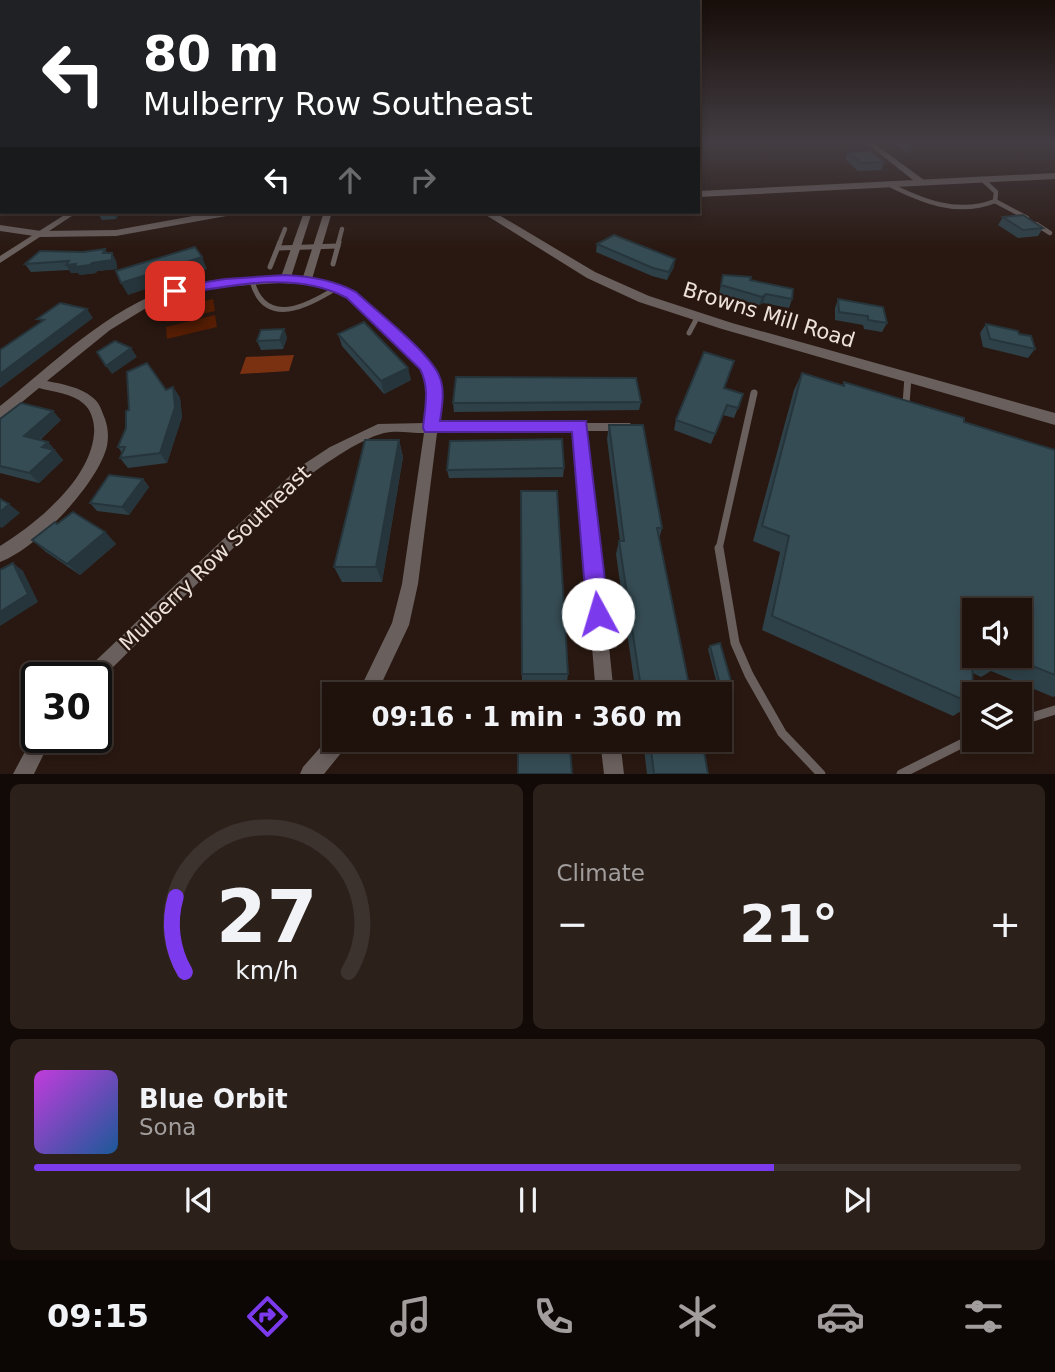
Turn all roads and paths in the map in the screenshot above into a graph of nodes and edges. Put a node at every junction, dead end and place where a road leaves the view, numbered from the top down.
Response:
1 (916, 178) edge
2 (1003, 178) edge
3 (982, 179) junction
4 (921, 182) junction
5 (888, 184) junction
6 (700, 194) edge
7 (995, 201) junction
8 (71, 214) edge
9 (208, 214) edge
10 (307, 214) edge
11 (327, 214) edge
12 (490, 214) edge
13 (0, 228) edge
14 (285, 229) dead end
15 (342, 229) dead end
16 (1050, 233) dead end
17 (41, 234) junction
18 (338, 246) junction
19 (296, 247) junction
20 (317, 247) junction
21 (278, 248) junction
22 (0, 260) edge
23 (333, 264) dead end
24 (270, 267) dead end
25 (285, 279) junction
26 (307, 279) junction
27 (251, 281) junction
28 (338, 288) junction
29 (698, 317) junction
30 (689, 333) dead end
31 (908, 377) junction
32 (38, 383) junction
33 (754, 393) dead end
34 (906, 404) edge
35 (0, 413) edge
36 (1055, 419) edge
37 (580, 426) junction
38 (633, 426) edge
39 (431, 428) junction
40 (0, 555) edge
41 (106, 662) edge
42 (372, 682) edge
43 (604, 682) edge
44 (1055, 710) edge
45 (1032, 717) edge
46 (962, 744) edge
47 (329, 752) edge
48 (611, 752) edge
49 (34, 753) edge
50 (23, 774) edge
51 (310, 774) edge
52 (614, 774) edge
53 (821, 774) edge
54 (901, 774) edge

1 - 4 street
2 - 3 street
3 - 4 street
3 - 7 lane
4 - 5 street
5 - 6 street
5 - 7 lane
7 - 16 lane
8 - 17 street
9 - 17 street
10 - 19 street
11 - 20 street
12 - 29 street, Browns Mill Road
13 - 17 street
14 - 21 lane
15 - 18 lane
17 - 22 street
18 - 20 lane
18 - 23 lane
19 - 20 lane
19 - 21 lane
19 - 25 street
20 - 26 street
21 - 24 lane
25 - 26 street
25 - 27 street
26 - 28 street
27 - 28 lane
27 - 32 street
28 - 39 street
29 - 30 lane
29 - 31 street, Browns Mill Road
31 - 34 lane
31 - 36 street, Browns Mill Road
32 - 35 street
32 - 40 street
33 - 53 lane
37 - 38 street, Mulberry Row Southeast
37 - 39 street, Mulberry Row Southeast
37 - 43 street
39 - 41 street, Mulberry Row Southeast
39 - 42 street
44 - 45 lane
46 - 54 lane
47 - 51 street
48 - 52 street
49 - 50 street

